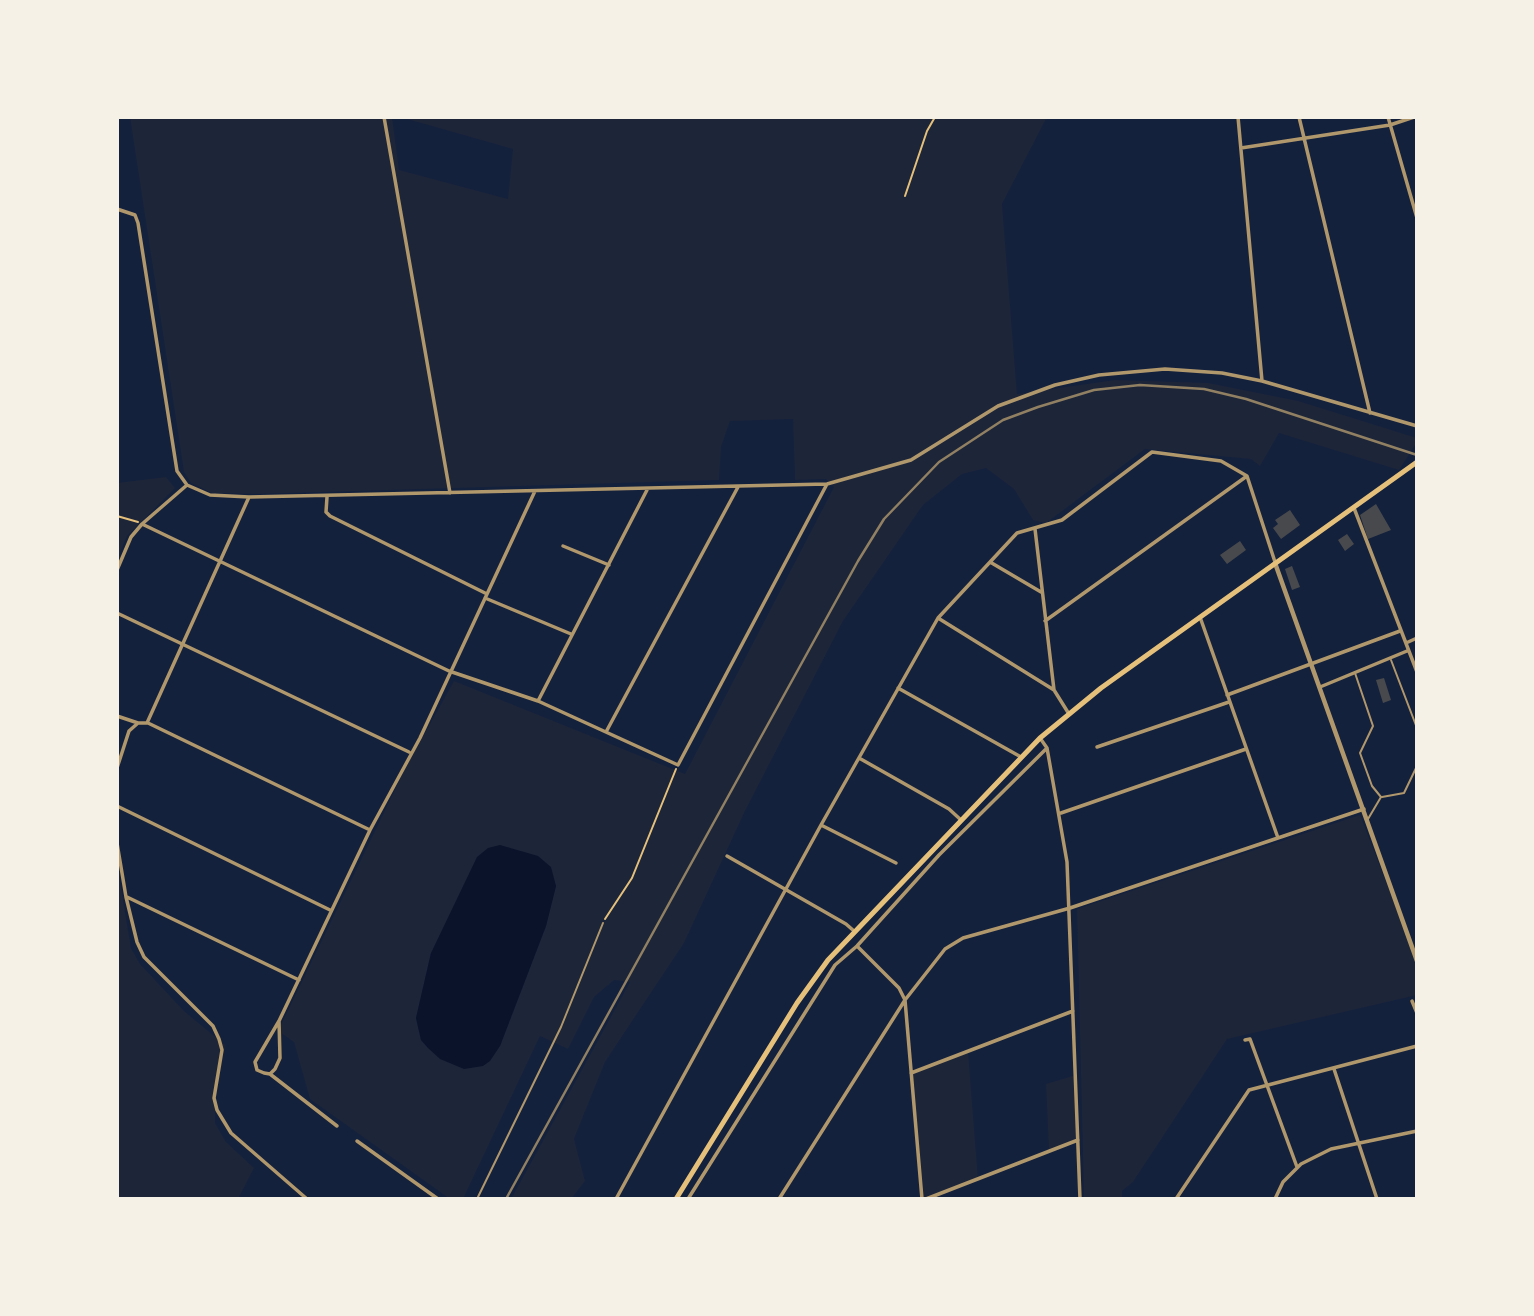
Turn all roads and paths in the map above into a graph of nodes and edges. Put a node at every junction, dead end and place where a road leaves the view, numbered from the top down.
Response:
1 (384, 117) edge
2 (935, 117) edge
3 (1238, 117) edge
4 (1299, 117) edge
5 (1388, 117) edge
6 (1414, 117) edge
7 (1390, 125) junction
8 (1302, 137) junction
9 (1241, 148) junction
10 (905, 196) dead end
11 (117, 209) edge
12 (1417, 218) edge
13 (1262, 381) junction
14 (1370, 413) junction
15 (1417, 426) edge
16 (1417, 462) edge
17 (1247, 476) junction
18 (827, 484) junction
19 (187, 485) junction
20 (738, 487) junction
21 (647, 490) junction
22 (535, 491) junction
23 (450, 493) junction
24 (249, 497) junction
25 (327, 497) junction
26 (1353, 506) junction
27 (117, 516) edge
28 (142, 524) junction
29 (1035, 528) junction
30 (563, 546) dead end
31 (221, 562) junction
32 (990, 562) junction
33 (1275, 562) junction
34 (609, 565) junction
35 (117, 569) edge
36 (1041, 592) junction
37 (486, 596) junction
38 (117, 613) edge
39 (1200, 617) junction
40 (938, 618) junction
41 (1045, 621) junction
42 (1400, 631) junction
43 (571, 634) junction
44 (1417, 638) edge
45 (185, 643) junction
46 (1405, 643) junction
47 (1407, 651) junction
48 (1391, 658) junction
49 (1312, 663) junction
50 (449, 671) junction
51 (1417, 672) edge
52 (1355, 673) junction
53 (1320, 687) junction
54 (898, 688) junction
55 (1054, 690) junction
56 (1227, 695) junction
57 (538, 701) junction
58 (1229, 702) junction
59 (1069, 714) junction
60 (117, 716) edge
61 (138, 723) junction
62 (147, 723) junction
63 (1417, 728) edge
64 (606, 732) junction
65 (1040, 738) junction
66 (1097, 747) dead end
67 (1047, 748) junction
68 (1246, 749) junction
69 (410, 752) junction
70 (859, 758) junction
71 (1022, 758) junction
72 (678, 765) junction
73 (1417, 766) edge
74 (117, 768) edge
75 (1381, 797) junction
76 (117, 806) edge
77 (1364, 809) junction
78 (1061, 813) junction
79 (961, 820) junction
80 (1367, 820) junction
81 (821, 825) junction
82 (370, 830) junction
83 (1278, 838) junction
84 (117, 843) edge
85 (727, 856) dead end
86 (896, 863) dead end
87 (786, 890) junction
88 (126, 897) junction
89 (1070, 908) junction
90 (330, 911) junction
91 (603, 923) joint
92 (854, 931) junction
93 (857, 946) junction
94 (1417, 961) edge
95 (299, 980) junction
96 (905, 1000) junction
97 (1412, 1001) dead end
98 (1074, 1010) junction
99 (1417, 1013) edge
100 (279, 1021) junction
101 (1245, 1040) dead end
102 (1417, 1046) edge
103 (1334, 1069) junction
104 (911, 1073) junction
105 (270, 1074) junction
106 (1267, 1084) junction
107 (337, 1126) dead end
108 (1417, 1131) edge
109 (1079, 1140) junction
110 (357, 1141) dead end
111 (1359, 1143) junction
112 (1297, 1167) junction
113 (300, 1197) edge
114 (307, 1199) edge
115 (438, 1199) edge
116 (477, 1199) edge
117 (616, 1199) edge
118 (676, 1199) edge
119 (688, 1199) edge
120 (779, 1199) edge
121 (924, 1199) edge
122 (1080, 1199) edge
123 (1176, 1199) edge
124 (1275, 1199) edge
125 (1377, 1199) edge

1 - 23 street
2 - 10 path
3 - 9 street
4 - 8 street
5 - 7 street
6 - 7 street
7 - 8 street
7 - 12 street
8 - 9 street
8 - 14 street
9 - 13 street
11 - 19 street
13 - 14 street
13 - 18 street
14 - 15 street
16 - 26 main road
17 - 29 street
17 - 33 street
17 - 41 street
18 - 20 street
18 - 72 street
19 - 24 street
19 - 28 street
20 - 21 street
20 - 64 street
21 - 22 street
21 - 34 street
22 - 23 street
22 - 37 street
23 - 25 street
24 - 25 street
24 - 31 street
25 - 37 street
26 - 33 main road
26 - 42 street
27 - 28 path
28 - 31 street
28 - 35 street
29 - 32 street
29 - 36 street
30 - 34 street
31 - 45 street
31 - 50 street
32 - 36 street
32 - 40 street
33 - 39 main road
33 - 49 street
34 - 43 street
36 - 41 street
37 - 43 street
37 - 50 street
38 - 45 street
39 - 56 street
39 - 59 main road
40 - 54 street
40 - 55 street
41 - 55 street
42 - 46 street
42 - 49 street
43 - 57 street
44 - 46 street
45 - 62 street
45 - 69 street
46 - 47 street
47 - 48 street
47 - 51 street
48 - 52 street
48 - 63 lane
49 - 53 street
49 - 56 street
50 - 57 street
50 - 69 street
52 - 53 street
52 - 75 lane
53 - 77 street
54 - 70 street
54 - 71 street
55 - 59 street
56 - 58 street
57 - 64 street
58 - 66 street
58 - 68 street
59 - 65 main road
60 - 61 street
61 - 62 street
61 - 74 street
62 - 82 street
64 - 72 street
65 - 67 street
65 - 71 main road
67 - 78 street
67 - 93 street
68 - 78 street
68 - 83 street
69 - 82 street
70 - 79 street
70 - 81 street
71 - 79 main road
72 - 91 path
73 - 75 lane
75 - 80 lane
76 - 90 street
77 - 80 street
77 - 83 street
78 - 89 street
79 - 92 main road
80 - 94 street
81 - 86 street
81 - 87 street
82 - 90 street
83 - 89 street
84 - 88 street
85 - 87 street
87 - 92 street
87 - 117 street
88 - 95 street
88 - 113 street
89 - 96 street
89 - 98 street
90 - 95 street
91 - 116 lane
92 - 118 main road
93 - 96 street
93 - 119 street
95 - 100 street
96 - 104 street
96 - 120 street
97 - 99 street
98 - 104 street
98 - 109 street
100 - 105 street
100 - 105 street
101 - 106 street
102 - 103 street
103 - 106 street
103 - 111 street
104 - 121 street
105 - 107 street
106 - 112 street
106 - 123 street
108 - 111 street
109 - 121 street
109 - 122 street
110 - 115 street
111 - 112 street
111 - 125 street
112 - 124 street
113 - 114 street

